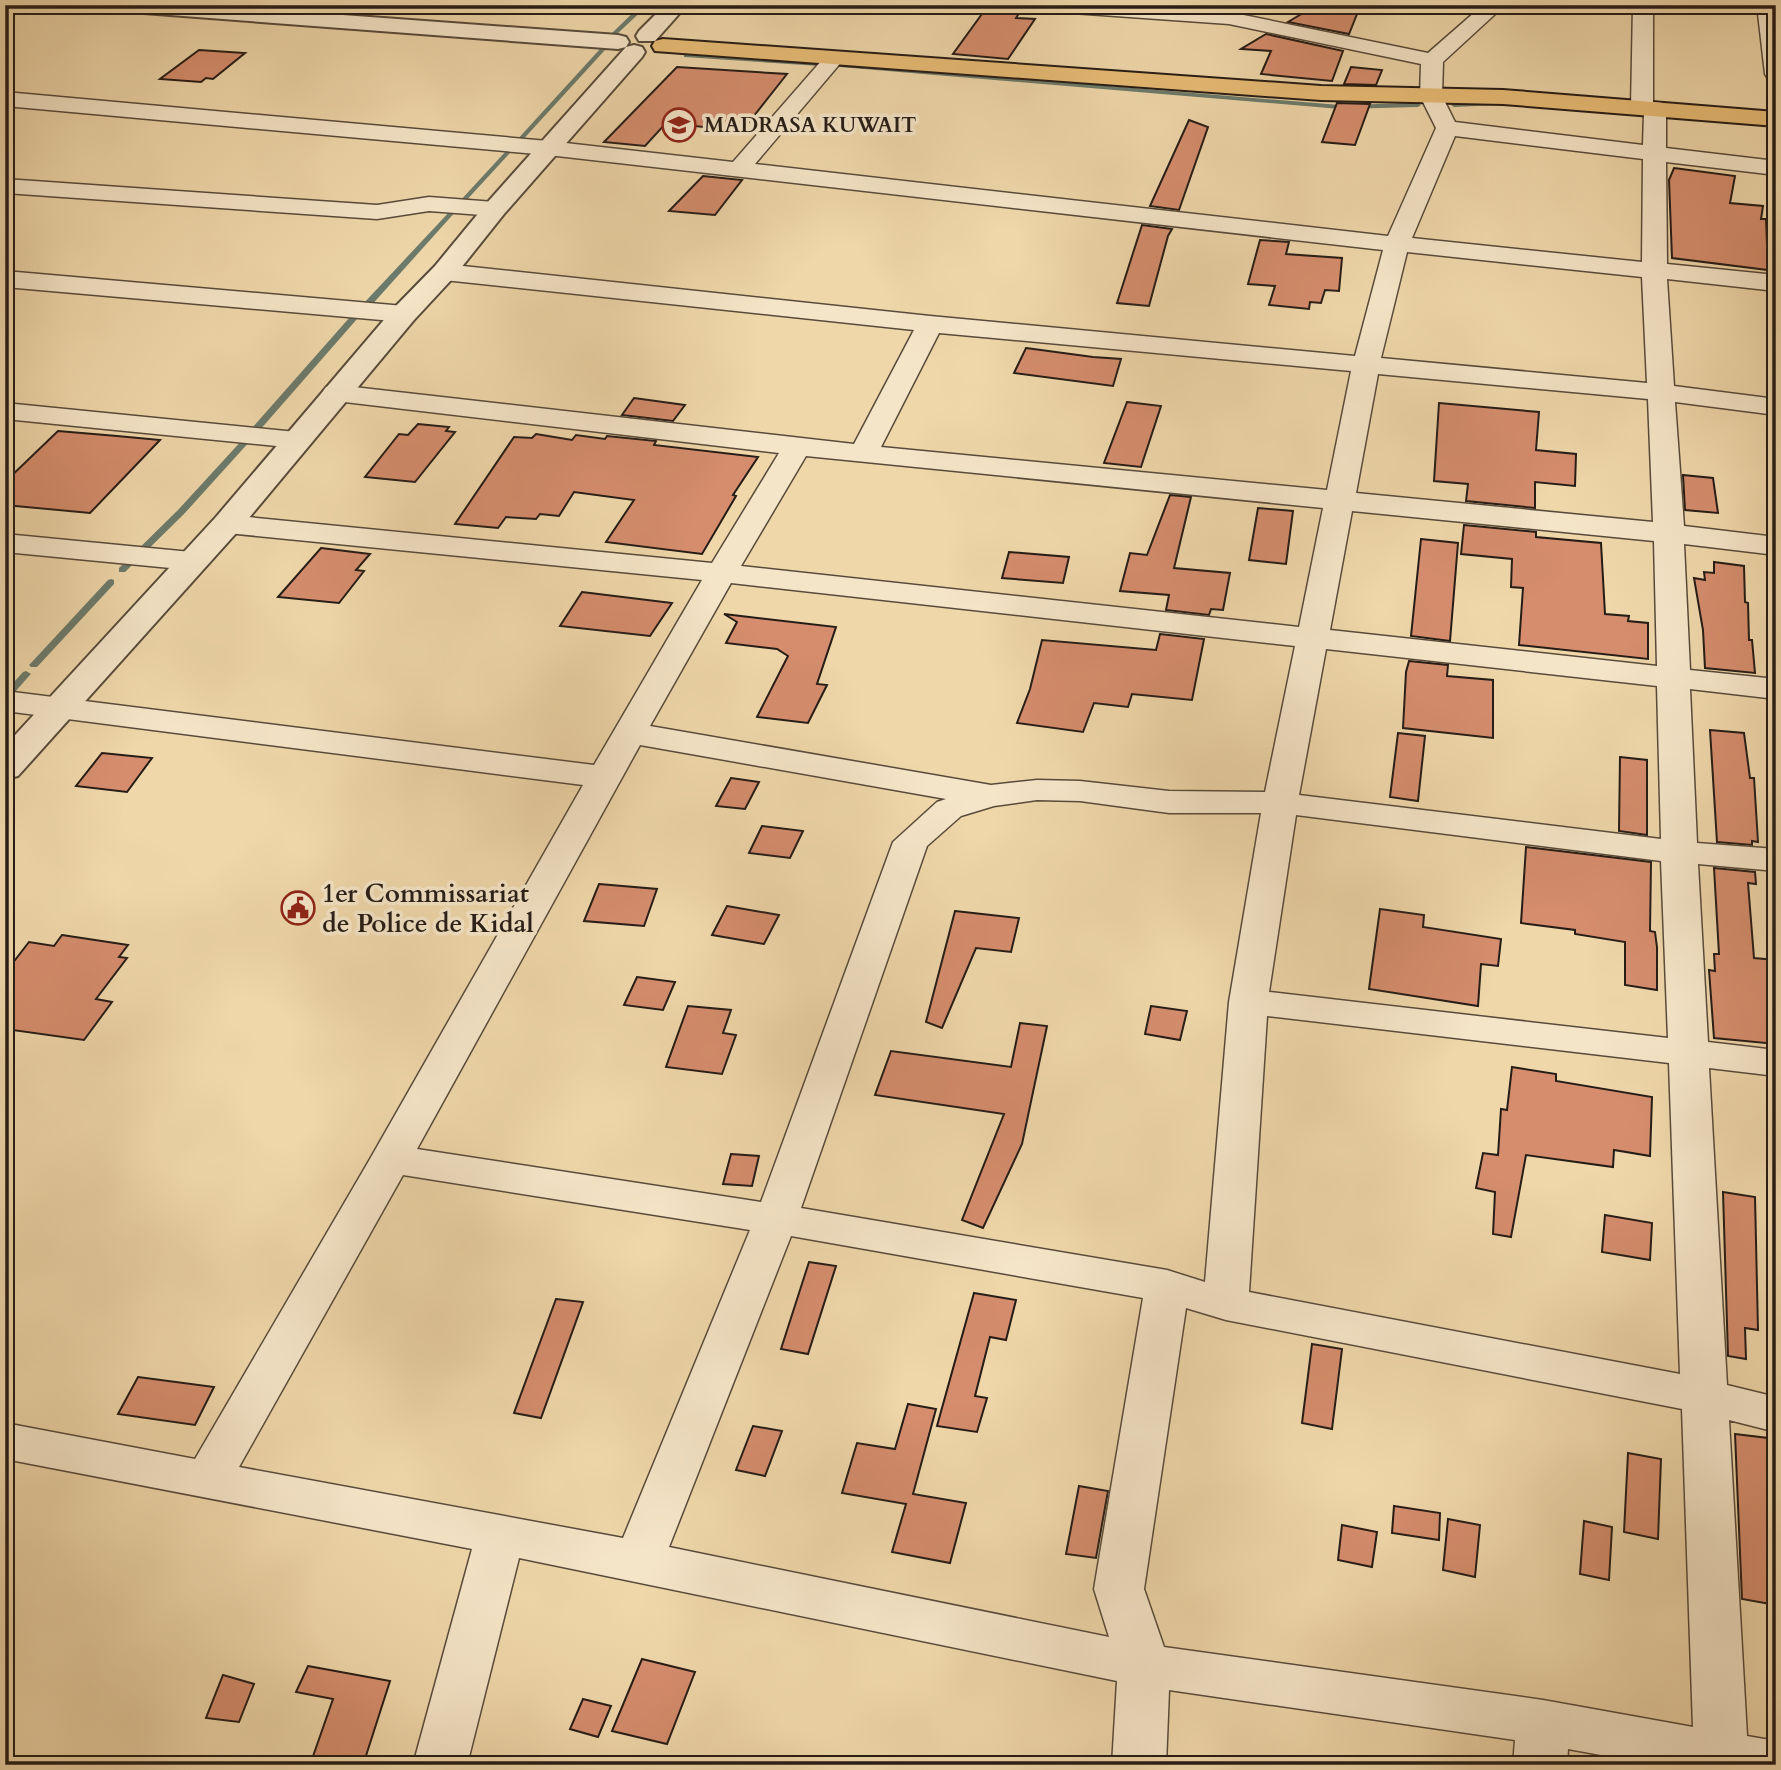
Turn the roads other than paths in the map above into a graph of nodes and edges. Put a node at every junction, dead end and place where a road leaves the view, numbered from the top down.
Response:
1 (117, 5) edge
2 (677, 5) edge
3 (1044, 5) edge
4 (1189, 5) edge
5 (1495, 5) edge
6 (1643, 5) edge
7 (1767, 5) edge
8 (223, 9) edge
9 (1229, 18) junction
10 (640, 44) junction
11 (836, 56) junction
12 (1432, 60) junction
13 (1776, 74) edge
14 (1431, 96) junction
15 (5, 99) edge
16 (1649, 108) junction
17 (1775, 123) edge
18 (1447, 128) junction
19 (548, 148) junction
20 (1656, 153) junction
21 (1776, 168) edge
22 (739, 169) junction
23 (5, 186) edge
24 (495, 209) junction
25 (1397, 244) junction
26 (1654, 270) junction
27 (444, 272) junction
28 (5, 279) edge
29 (1776, 283) edge
30 (404, 314) junction
31 (930, 324) junction
32 (1366, 366) junction
33 (1660, 392) junction
34 (336, 394) junction
35 (1776, 407) edge
36 (5, 411) edge
37 (296, 440) junction
38 (797, 447) junction
39 (863, 454) junction
40 (1339, 501) junction
41 (227, 524) junction
42 (1670, 533) junction
43 (5, 543) edge
44 (1776, 547) edge
45 (191, 561) junction
46 (721, 573) junction
47 (1314, 639) junction
48 (1673, 678) junction
49 (1776, 689) edge
50 (5, 701) edge
51 (60, 707) junction
52 (631, 733) junction
53 (5, 768) edge
54 (605, 778) junction
55 (991, 796) junction
56 (1280, 803) junction
57 (1679, 852) junction
58 (1776, 860) edge
59 (1248, 1002) junction
60 (1688, 1052) junction
61 (1776, 1063) edge
62 (391, 1159) junction
63 (776, 1219) junction
64 (1167, 1286) junction
65 (1226, 1304) junction
66 (1703, 1396) junction
67 (1776, 1415) edge
68 (5, 1441) edge
69 (208, 1478) junction
70 (501, 1534) junction
71 (639, 1561) junction
72 (1144, 1665) junction
73 (1541, 1743) edge
74 (1721, 1754) junction
75 (1776, 1764) edge
76 (440, 1765) edge
77 (1139, 1765) edge

1 - 8 street
2 - 10 street
3 - 9 street
4 - 9 street
5 - 12 street
6 - 16 street
7 - 13 street
8 - 10 street
9 - 12 street
10 - 11 main road
10 - 19 street
11 - 14 main road
11 - 22 street
12 - 14 street
14 - 16 main road
14 - 18 street
15 - 19 street
16 - 17 main road
16 - 20 street
18 - 20 street
18 - 25 street
19 - 22 street
19 - 24 street
20 - 21 street
20 - 26 street
22 - 25 street
23 - 24 street
24 - 27 street
25 - 26 street
25 - 32 street
26 - 29 street
26 - 33 street
27 - 30 street
27 - 31 street
28 - 30 street
30 - 34 street
31 - 32 street
31 - 39 street
32 - 33 street
32 - 40 street
33 - 35 street
33 - 42 street
34 - 37 street
34 - 38 street
36 - 37 street
37 - 41 street
38 - 39 street
38 - 46 street
39 - 40 street
40 - 42 street
40 - 47 street
41 - 45 street
41 - 46 street
42 - 44 street
42 - 48 street
43 - 45 street
45 - 51 street
46 - 47 street
46 - 52 street
47 - 48 street
47 - 56 street
48 - 49 street
48 - 57 street
50 - 51 street
51 - 53 street
51 - 54 street
52 - 54 street
52 - 55 street
54 - 62 street
55 - 56 street
55 - 63 street
56 - 57 street
56 - 59 street
57 - 58 street
57 - 60 street
59 - 60 street
59 - 65 street
60 - 61 street
60 - 66 street
62 - 63 street
62 - 69 street
63 - 64 street
63 - 71 street
64 - 65 street
64 - 72 street
65 - 66 street
66 - 67 street
66 - 74 street
68 - 69 street
69 - 70 street
70 - 71 street
70 - 76 street
71 - 72 street
72 - 73 street
72 - 77 street
73 - 74 street
74 - 75 street

